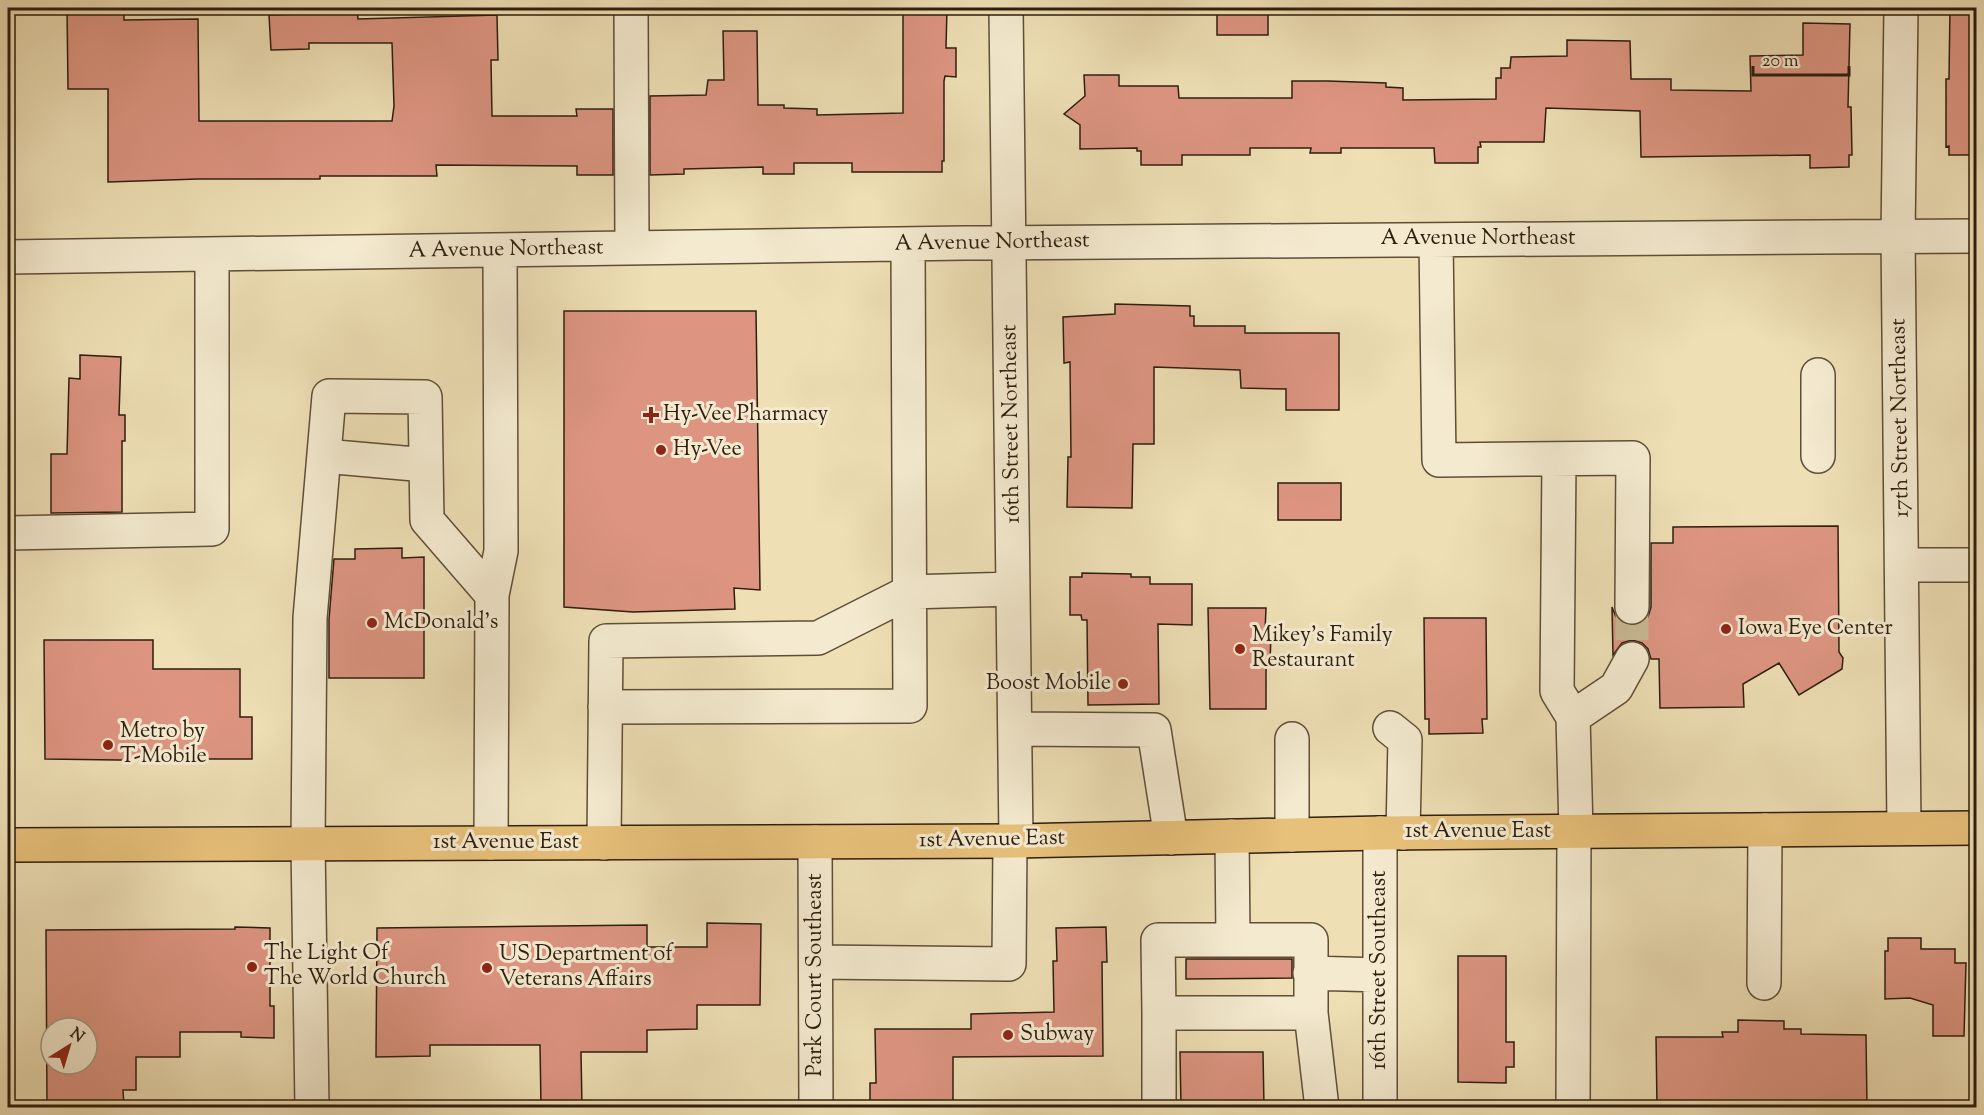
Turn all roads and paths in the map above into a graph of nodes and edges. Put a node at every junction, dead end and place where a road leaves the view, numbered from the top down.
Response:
1 (631, 8) edge
2 (1006, 8) edge
3 (1901, 8) edge
4 (1898, 236) junction
5 (1977, 236) edge
6 (1436, 240) junction
7 (1010, 243) junction
8 (908, 244) junction
9 (632, 248) junction
10 (500, 250) junction
11 (212, 254) junction
12 (8, 257) edge
13 (1818, 375) dead end
14 (324, 456) junction
15 (1818, 456) dead end
16 (1559, 459) junction
17 (426, 465) junction
18 (8, 533) edge
19 (1902, 565) junction
20 (1977, 565) edge
21 (1013, 590) junction
22 (909, 592) junction
23 (492, 595) junction
24 (1632, 607) tunnel mouth
25 (1632, 659) tunnel mouth
26 (605, 707) junction
27 (1574, 717) junction
28 (1390, 728) dead end
29 (1015, 729) junction
30 (1292, 739) dead end
31 (1904, 828) junction
32 (1977, 828) edge
33 (1765, 830) junction
34 (1575, 831) junction
35 (1391, 833) junction
36 (1292, 835) junction
37 (1232, 836) junction
38 (1171, 838) junction
39 (1013, 841) junction
40 (815, 842) junction
41 (491, 843) junction
42 (604, 843) junction
43 (309, 844) junction
44 (8, 845) edge
45 (1233, 940) junction
46 (816, 962) junction
47 (1310, 973) junction
48 (1380, 975) junction
49 (1764, 983) dead end
50 (1159, 1013) junction
51 (1311, 1013) junction
52 (312, 1107) edge
53 (816, 1107) edge
54 (1159, 1107) edge
55 (1322, 1107) edge
56 (1380, 1107) edge
57 (1573, 1107) edge

1 - 9 street
2 - 7 street, 16th Street Northeast
3 - 4 street, 17th Street Northeast
4 - 5 street, A Avenue Northeast
4 - 6 street, A Avenue Northeast
4 - 19 street, 17th Street Northeast
6 - 7 street, A Avenue Northeast
6 - 16 street
7 - 8 street, A Avenue Northeast
7 - 21 street, 16th Street Northeast
8 - 9 street, A Avenue Northeast
8 - 22 street
9 - 10 street, A Avenue Northeast
10 - 11 street, A Avenue Northeast
10 - 23 street
11 - 12 street, A Avenue Northeast
11 - 18 street
13 - 15 street
14 - 17 street
14 - 17 street
14 - 43 street
16 - 24 street
16 - 27 street
17 - 23 street
19 - 20 street
19 - 31 street, 17th Street Northeast
21 - 22 street
21 - 29 street, 16th Street Northeast
22 - 26 street
22 - 26 street
23 - 41 street
25 - 27 street
26 - 42 street
27 - 34 street
28 - 35 street, 16th Street Southeast
29 - 38 street
29 - 39 street, 16th Street Northeast
30 - 36 street
31 - 32 main road, 1st Avenue East
31 - 33 main road, 1st Avenue East
33 - 34 main road, 1st Avenue East
33 - 49 street
34 - 35 main road, 1st Avenue East
34 - 57 street
35 - 36 main road, 1st Avenue East
35 - 48 street, 16th Street Southeast
36 - 37 main road, 1st Avenue East
37 - 38 main road, 1st Avenue East
37 - 45 street
38 - 39 main road, 1st Avenue East
39 - 40 main road, 1st Avenue East
39 - 46 street, 16th Street Northeast
40 - 42 main road, 1st Avenue East
40 - 46 street, Park Court Southeast
41 - 42 main road, 1st Avenue East
41 - 43 main road, 1st Avenue East
43 - 44 main road, 1st Avenue East
43 - 52 street
45 - 47 street
45 - 50 street
46 - 53 street, Park Court Southeast
47 - 48 street
47 - 51 street
48 - 56 street, 16th Street Southeast
50 - 51 street
50 - 54 street
51 - 55 street

